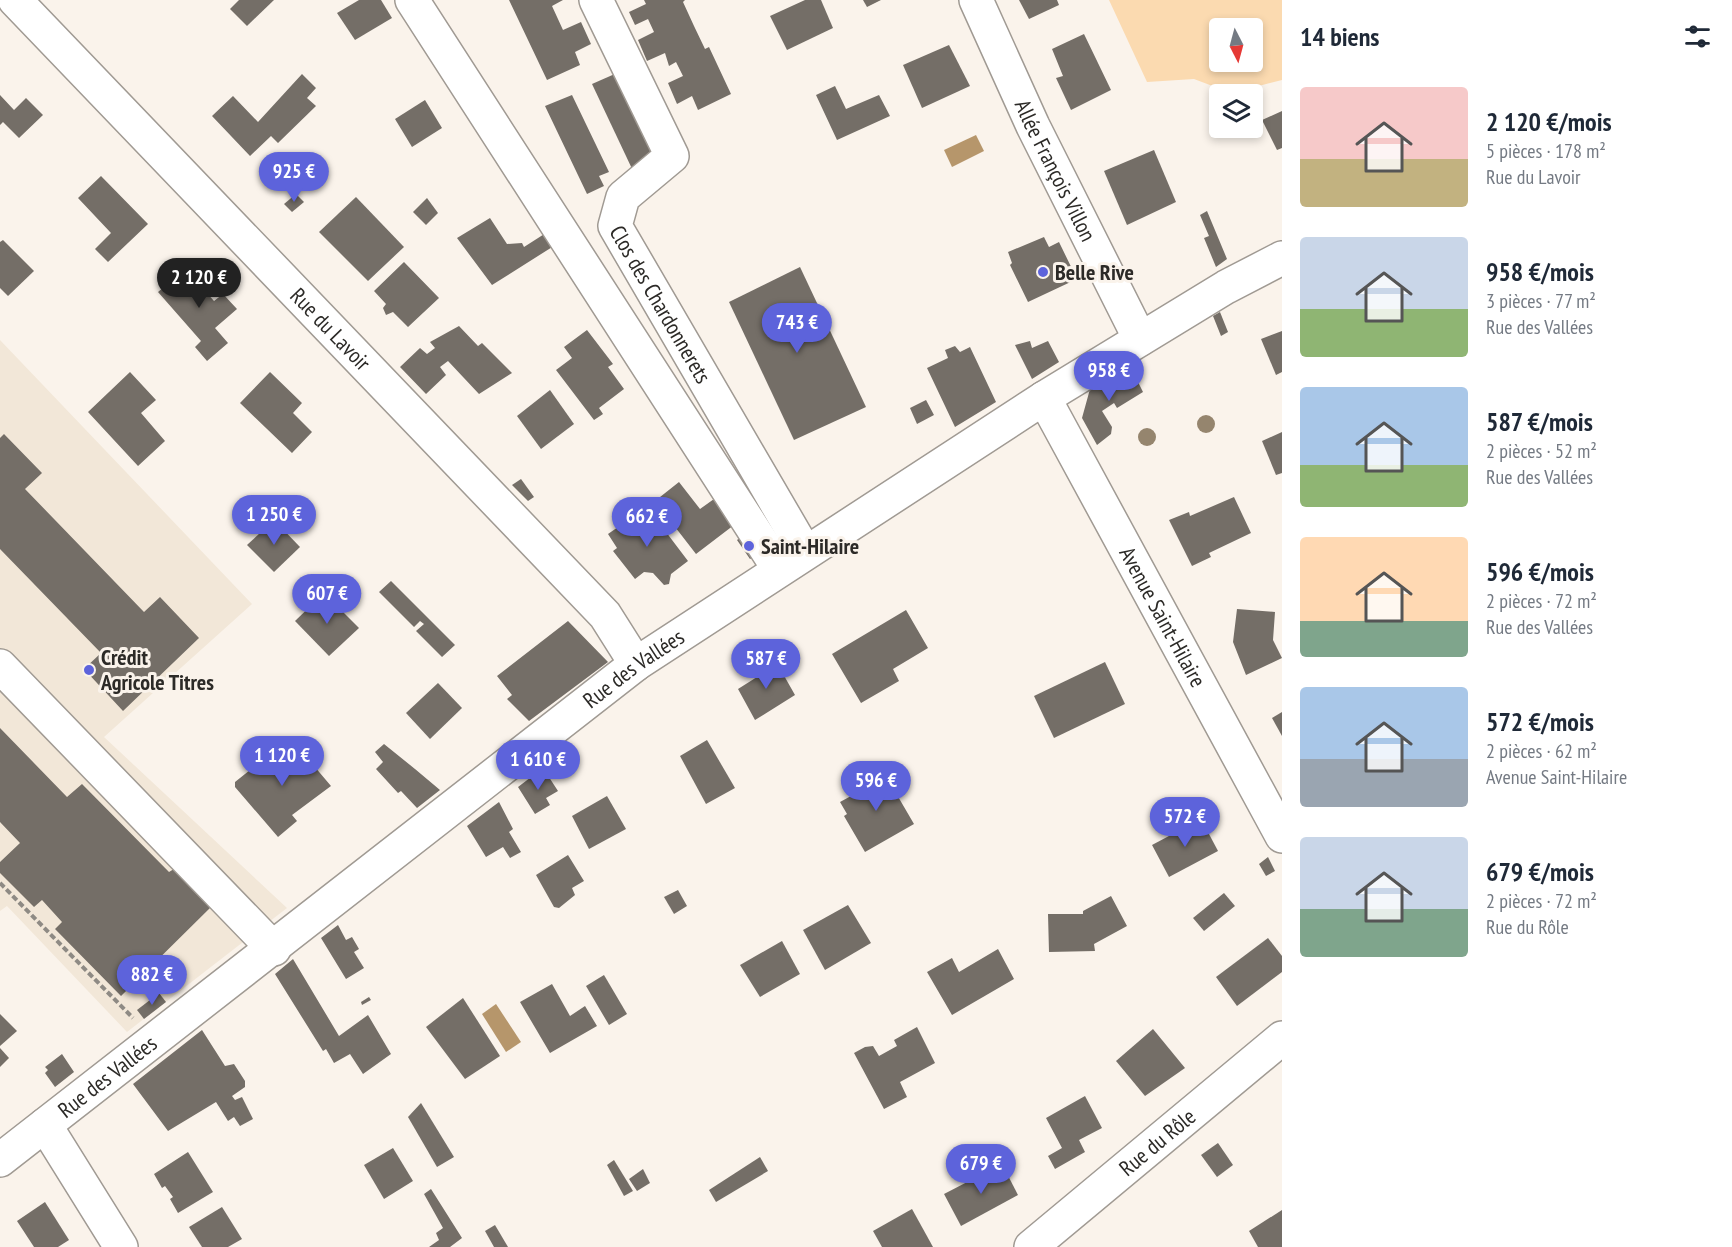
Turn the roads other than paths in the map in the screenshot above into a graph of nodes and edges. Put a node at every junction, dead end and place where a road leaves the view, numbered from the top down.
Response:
1 (15, 0) edge
2 (412, 0) edge
3 (596, 0) edge
4 (976, 0) edge
5 (1282, 258) edge
6 (1140, 339) junction
7 (1044, 398) junction
8 (792, 560) junction
9 (636, 664) junction
10 (0, 666) edge
11 (1282, 836) edge
12 (274, 949) junction
13 (1282, 1038) edge
14 (45, 1125) junction
15 (0, 1160) edge
16 (121, 1247) edge
17 (1031, 1247) edge

1 - 9 street, Rue du Lavoir
2 - 8 street
3 - 8 street, Clos des Chardonnerets
4 - 6 street, Allée François Villon
5 - 6 street, Rue des Vallées
6 - 7 street, Rue des Vallées
7 - 8 street, Rue des Vallées
7 - 11 street, Avenue Saint-Hilaire
8 - 9 street, Rue des Vallées
9 - 12 street, Rue des Vallées
10 - 12 street
12 - 14 street, Rue des Vallées
13 - 17 street, Rue du Rôle
14 - 15 street, Rue des Vallées
14 - 16 street

